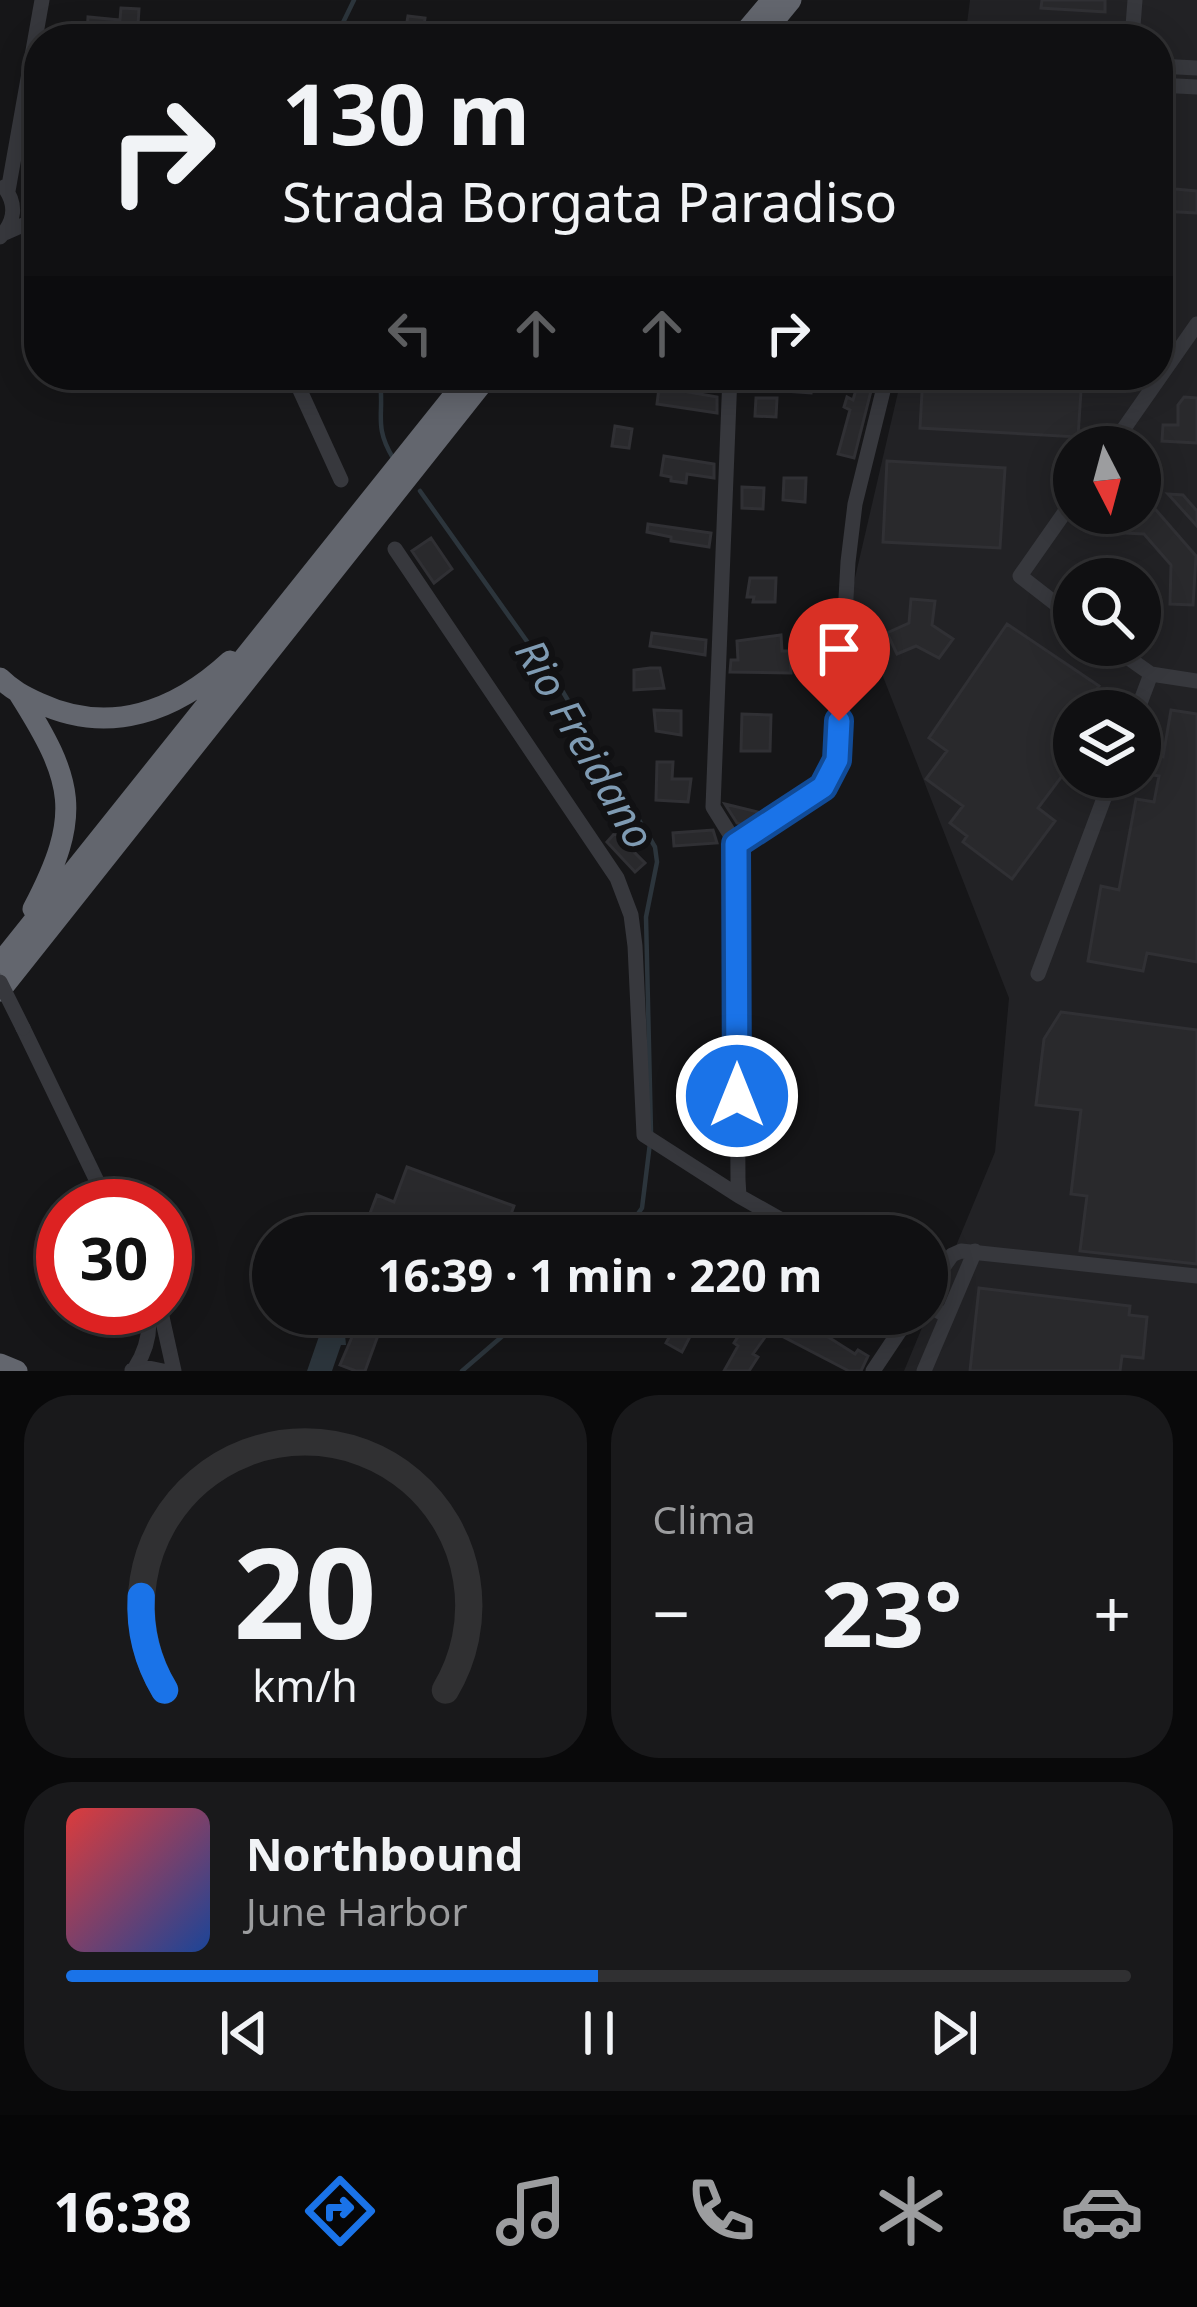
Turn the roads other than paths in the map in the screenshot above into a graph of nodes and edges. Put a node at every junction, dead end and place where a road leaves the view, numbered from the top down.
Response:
1 (772, 0) edge
2 (791, 0) edge
3 (752, 24) edge
4 (771, 24) edge
5 (24, 110) edge
6 (14, 148) junction
7 (0, 163) edge
8 (6, 190) edge
9 (3, 235) edge
10 (1197, 323) edge
11 (1173, 358) edge
12 (300, 390) edge
13 (458, 390) edge
14 (477, 390) edge
15 (729, 390) edge
16 (883, 390) edge
17 (1151, 390) edge
18 (1126, 426) edge
19 (341, 480) dead end
20 (1053, 529) edge
21 (395, 549) dead end
22 (1053, 602) edge
23 (270, 624) junction
24 (1140, 666) edge
25 (1151, 674) junction
26 (1197, 682) edge
27 (6, 684) edge
28 (1145, 690) edge
29 (1104, 798) edge
30 (736, 844) junction
31 (6, 955) edge
32 (1038, 974) dead end
33 (0, 982) edge
34 (0, 991) edge
35 (96, 1179) edge
36 (739, 1196) junction
37 (773, 1215) edge
38 (975, 1251) junction
39 (948, 1261) edge
40 (1197, 1276) edge
41 (948, 1314) edge
42 (147, 1335) edge
43 (166, 1335) edge
44 (897, 1335) edge
45 (939, 1335) edge
46 (0, 1364) edge
47 (132, 1370) edge
48 (17, 1371) edge
49 (163, 1371) edge
50 (174, 1371) edge
51 (873, 1371) edge
52 (924, 1371) edge

1 - 3 highway
2 - 4 highway
5 - 6 street
6 - 7 street
6 - 8 street
8 - 9 street
10 - 11 street
12 - 19 street
13 - 23 highway
14 - 34 highway
15 - 30 street
16 - 30 street
17 - 18 street
20 - 22 street
21 - 36 street
23 - 27 highway
23 - 31 highway
24 - 25 street
25 - 26 street
25 - 28 street
27 - 31 highway
29 - 32 street
30 - 36 street
33 - 35 street, bridge
36 - 37 street
38 - 39 street
38 - 40 street
38 - 41 street
42 - 47 street
43 - 50 street
44 - 51 street
45 - 52 street
46 - 48 highway
47 - 49 street

